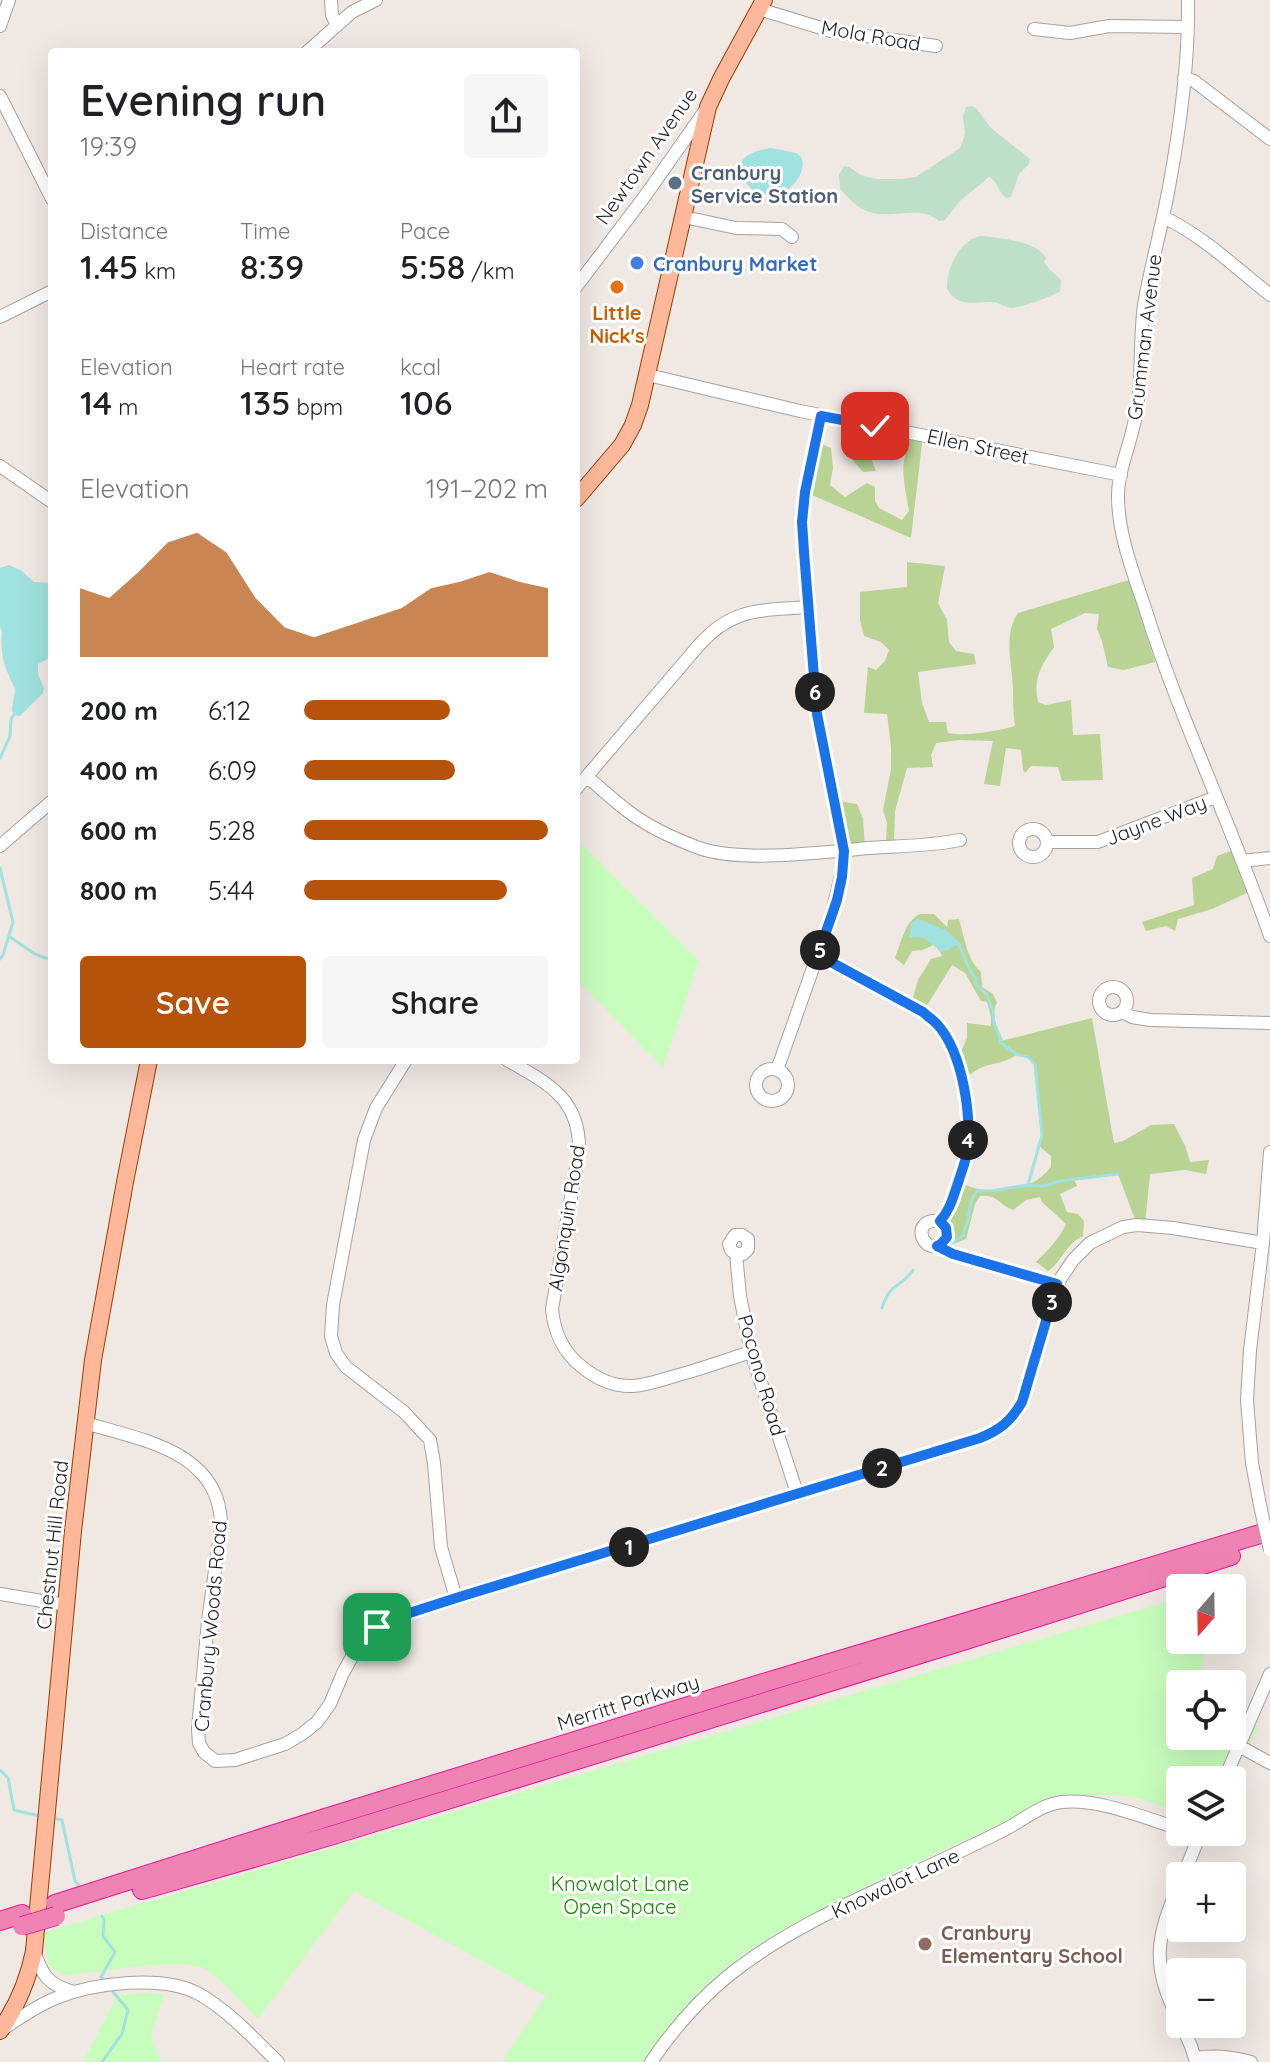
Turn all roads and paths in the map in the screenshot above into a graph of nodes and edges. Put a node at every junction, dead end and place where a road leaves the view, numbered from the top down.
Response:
1 (9, 0) edge
2 (331, 0) edge
3 (376, 0) edge
4 (1188, 0) edge
5 (353, 4) edge
6 (762, 4) edge
7 (337, 25) junction
8 (0, 26) edge
9 (1188, 27) junction
10 (1034, 29) dead end
11 (936, 46) dead end
12 (311, 48) edge
13 (1184, 78) junction
14 (0, 96) edge
15 (708, 107) junction
16 (1270, 139) edge
17 (48, 191) edge
18 (684, 217) junction
19 (1163, 217) junction
20 (792, 237) dead end
21 (580, 282) edge
22 (48, 293) edge
23 (1270, 295) edge
24 (0, 317) edge
25 (648, 375) junction
26 (821, 416) junction
27 (0, 466) edge
28 (1121, 475) junction
29 (580, 494) edge
30 (48, 499) edge
31 (808, 607) junction
32 (587, 777) junction
33 (580, 785) edge
34 (1216, 797) junction
35 (48, 804) edge
36 (960, 840) dead end
37 (4, 842) edge
38 (1047, 842) dead end
39 (844, 851) junction
40 (1270, 858) edge
41 (1242, 861) junction
42 (1270, 936) edge
43 (818, 955) junction
44 (1122, 1012) dead end
45 (1270, 1023) edge
46 (148, 1064) edge
47 (404, 1064) edge
48 (514, 1064) edge
49 (777, 1070) dead end
50 (1270, 1152) edge
51 (940, 1221) junction
52 (1263, 1243) junction
53 (937, 1246) junction
54 (736, 1254) dead end
55 (1057, 1284) junction
56 (751, 1352) junction
57 (85, 1423) junction
58 (797, 1493) junction
59 (1270, 1531) edge
60 (1270, 1543) edge
61 (1270, 1550) edge
62 (0, 1594) edge
63 (456, 1598) junction
64 (66, 1605) junction
65 (1270, 1674) edge
66 (1246, 1730) edge
67 (1246, 1750) edge
68 (1270, 1763) edge
69 (1166, 1825) edge
70 (56, 1910) junction
71 (1166, 1918) edge
72 (22, 1920) junction
73 (0, 1921) edge
74 (0, 1933) edge
75 (34, 1951) junction
76 (75, 1992) junction
77 (1166, 1993) edge
78 (0, 2031) edge
79 (1186, 2038) edge
80 (1196, 2060) edge
81 (278, 2062) edge
82 (651, 2062) edge
83 (1251, 2062) edge

1 - 8 street
2 - 7 street
3 - 5 street
4 - 9 street, Grumman Avenue
5 - 7 street
6 - 11 street, Mola Road
6 - 15 main road, Newtown Avenue
7 - 12 street
9 - 10 street
9 - 13 street, Grumman Avenue
13 - 16 street
13 - 19 street, Grumman Avenue
14 - 17 street
15 - 18 main road
15 - 21 street, Newtown Avenue
18 - 20 street
18 - 25 main road
19 - 23 street
19 - 28 street, Grumman Avenue
22 - 24 street
25 - 26 street, Ellen Street
25 - 29 main road
26 - 28 street, Ellen Street
26 - 31 street
27 - 30 street
28 - 34 street, Grumman Avenue
31 - 32 street
31 - 39 street
32 - 33 street
32 - 39 street
34 - 38 street, Jayne Way
34 - 41 street, Grumman Avenue
35 - 37 street
36 - 39 street
39 - 43 street
40 - 41 street
41 - 42 street, Grumman Avenue
43 - 49 street
43 - 51 street
44 - 45 street
46 - 57 main road, Chestnut Hill Road
47 - 63 street
48 - 56 street, Algonquin Road
50 - 52 street
51 - 53 street
51 - 53 street
52 - 55 street
52 - 61 street, bridge
53 - 55 street
54 - 56 street, Pocono Road
55 - 58 street
56 - 58 street, Pocono Road
57 - 63 street, Cranbury Woods Road
57 - 64 main road, Chestnut Hill Road
58 - 63 street
59 - 70 highway, Merritt Parkway
60 - 70 highway, Merritt Parkway
62 - 64 street
64 - 75 main road, Chestnut Hill Road
65 - 66 street
67 - 68 street
69 - 82 street, Knowalot Lane
70 - 72 highway, Merritt Parkway
71 - 77 street
72 - 73 highway, Merritt Parkway
72 - 74 highway, Merritt Parkway
75 - 76 street
75 - 78 main road, Chestnut Hill Road
76 - 78 street
76 - 81 street
79 - 80 street
80 - 83 street

